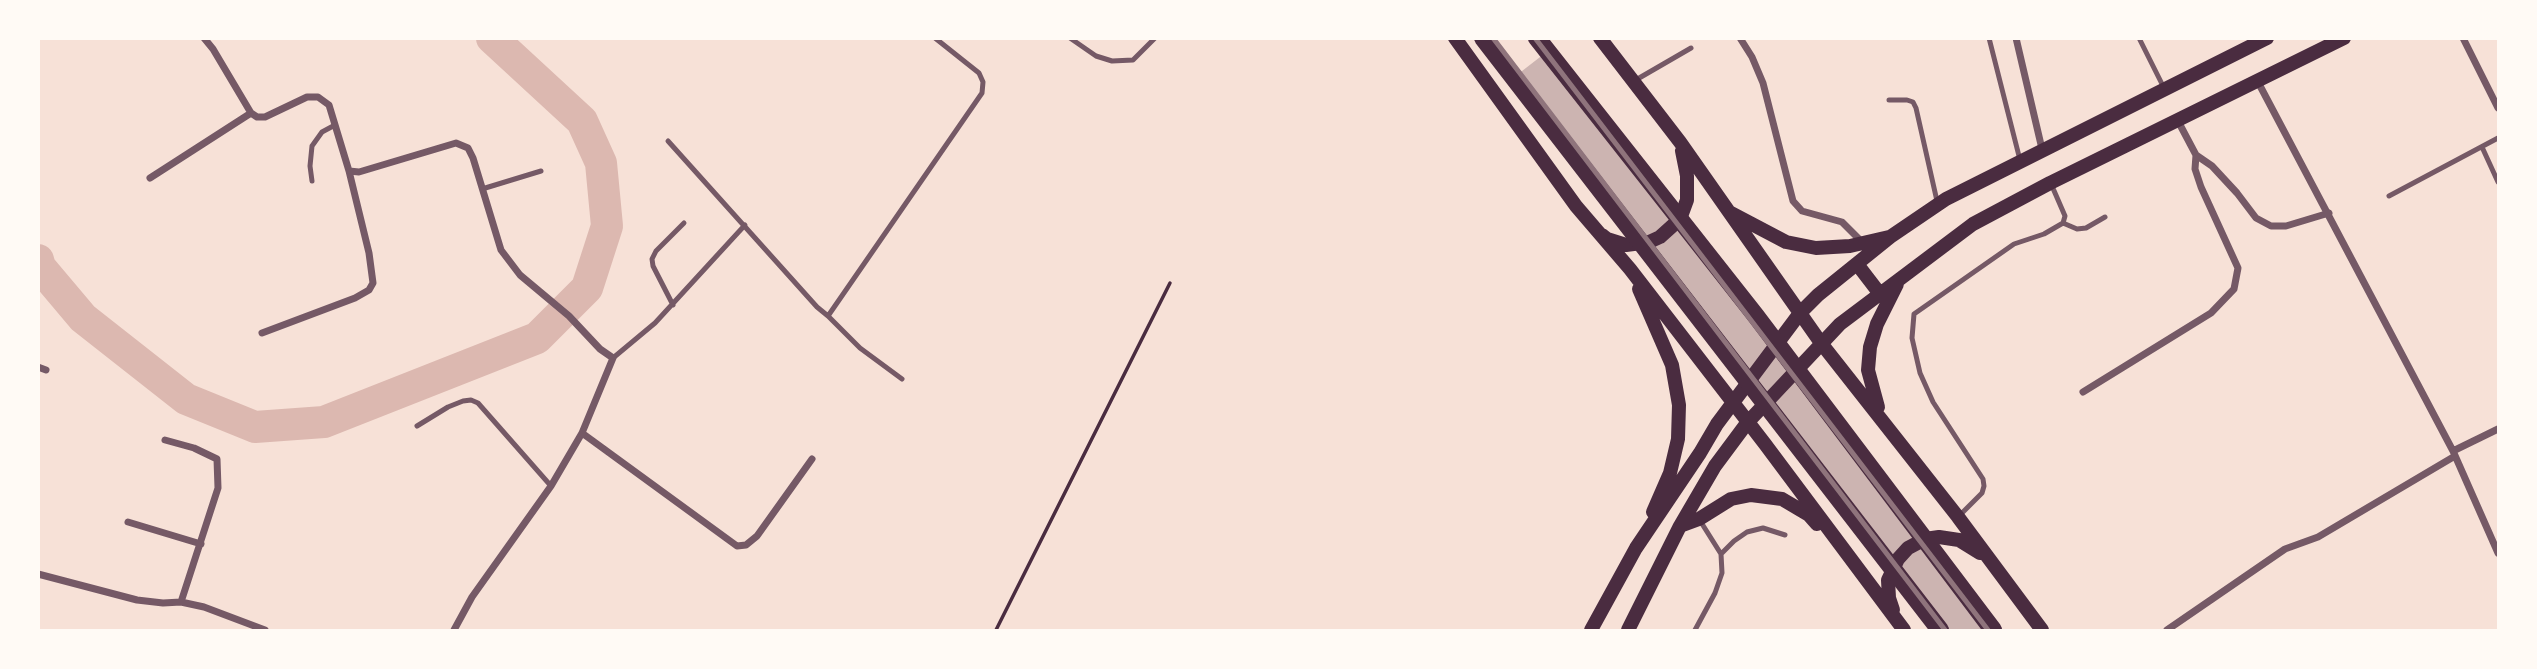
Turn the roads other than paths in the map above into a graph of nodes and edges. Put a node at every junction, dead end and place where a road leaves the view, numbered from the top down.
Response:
1 (204, 38) edge
2 (934, 38) edge
3 (1070, 38) edge
4 (1155, 38) edge
5 (1455, 38) edge
6 (1483, 38) edge
7 (1537, 38) edge
8 (1600, 38) edge
9 (1740, 38) edge
10 (1989, 38) edge
11 (2016, 38) edge
12 (2139, 38) edge
13 (2267, 38) edge
14 (2344, 38) edge
15 (2463, 38) edge
16 (1691, 48) dead end
17 (1634, 81) junction
18 (2258, 82) junction
19 (2164, 88) junction
20 (1889, 100) dead end
21 (2498, 108) edge
22 (251, 113) junction
23 (2178, 121) junction
24 (335, 125) junction
25 (2498, 138) edge
26 (668, 141) dead end
27 (1680, 142) junction
28 (2482, 147) junction
29 (2042, 149) junction
30 (2196, 155) junction
31 (2020, 160) junction
32 (349, 171) junction
33 (541, 171) dead end
34 (150, 178) dead end
35 (313, 181) dead end
36 (2498, 182) edge
37 (2050, 183) junction
38 (482, 188) junction
39 (2389, 196) dead end
40 (1938, 205) junction
41 (1728, 212) junction
42 (2329, 213) junction
43 (2105, 218) dead end
44 (684, 223) dead end
45 (2063, 223) junction
46 (1590, 224) junction
47 (745, 225) junction
48 (1890, 237) junction
49 (1863, 243) junction
50 (1857, 264) junction
51 (1630, 269) junction
52 (1899, 280) junction
53 (1880, 295) junction
54 (673, 305) junction
55 (1800, 313) junction
56 (828, 316) junction
57 (262, 333) dead end
58 (1821, 344) junction
59 (613, 358) junction
60 (902, 379) dead end
61 (2083, 392) dead end
62 (1732, 403) junction
63 (1882, 420) junction
64 (1747, 423) junction
65 (417, 426) dead end
66 (2498, 429) edge
67 (582, 433) junction
68 (165, 440) dead end
69 (2454, 453) junction
70 (812, 459) dead end
71 (551, 486) junction
72 (1958, 517) junction
73 (1699, 519) junction
74 (128, 522) dead end
75 (1681, 526) junction
76 (1785, 535) dead end
77 (201, 544) junction
78 (1636, 548) junction
79 (2498, 553) edge
80 (1721, 554) junction
81 (1996, 570) junction
82 (1860, 572) junction
83 (38, 574) edge
84 (181, 602) junction
85 (1903, 630) edge
86 (265, 631) edge
87 (454, 631) edge
88 (1591, 631) edge
89 (1629, 631) edge
90 (1695, 631) edge
91 (1940, 631) edge
92 (1993, 631) edge
93 (2042, 631) edge
94 (2166, 631) edge

1 - 22 street
2 - 56 lane
3 - 4 lane
5 - 46 main road
6 - 91 main road
7 - 92 main road
8 - 17 main road
9 - 49 street
10 - 31 lane
11 - 29 street
12 - 19 lane
13 - 19 main road
14 - 18 main road
15 - 21 street
16 - 17 lane
17 - 27 main road
18 - 23 main road
18 - 42 street
19 - 29 main road
20 - 40 lane
22 - 24 street
22 - 34 street
23 - 30 street
23 - 37 main road
24 - 32 street
24 - 35 lane
25 - 28 lane
26 - 47 lane
27 - 41 main road
27 - 46 main road
28 - 36 lane
28 - 39 lane
29 - 31 main road
30 - 42 street
30 - 61 street
31 - 40 main road
32 - 38 street
32 - 57 street
33 - 38 lane
37 - 45 lane
37 - 52 main road
38 - 59 street
40 - 48 main road
41 - 49 main road
41 - 55 main road
42 - 69 street
43 - 45 lane
44 - 54 lane
45 - 72 lane
46 - 51 main road
47 - 54 lane
47 - 56 lane
48 - 49 main road
48 - 50 main road
50 - 53 main road
50 - 55 main road
51 - 62 main road
51 - 78 main road
52 - 53 main road
52 - 63 main road
53 - 58 main road
54 - 59 lane
55 - 58 main road
55 - 62 main road
56 - 60 lane
58 - 63 main road
58 - 64 main road
59 - 67 street
62 - 64 main road
62 - 78 main road
63 - 72 main road
64 - 75 main road
64 - 82 main road
65 - 71 lane
66 - 69 street
67 - 70 street
67 - 71 street
68 - 77 street
69 - 79 street
69 - 94 street
71 - 87 street
72 - 81 main road
73 - 75 main road
73 - 80 lane
73 - 82 main road
74 - 77 street
75 - 89 main road
76 - 80 lane
77 - 84 street
78 - 88 main road
80 - 90 lane
81 - 85 main road
81 - 93 main road
82 - 85 main road
83 - 84 street
84 - 86 street

